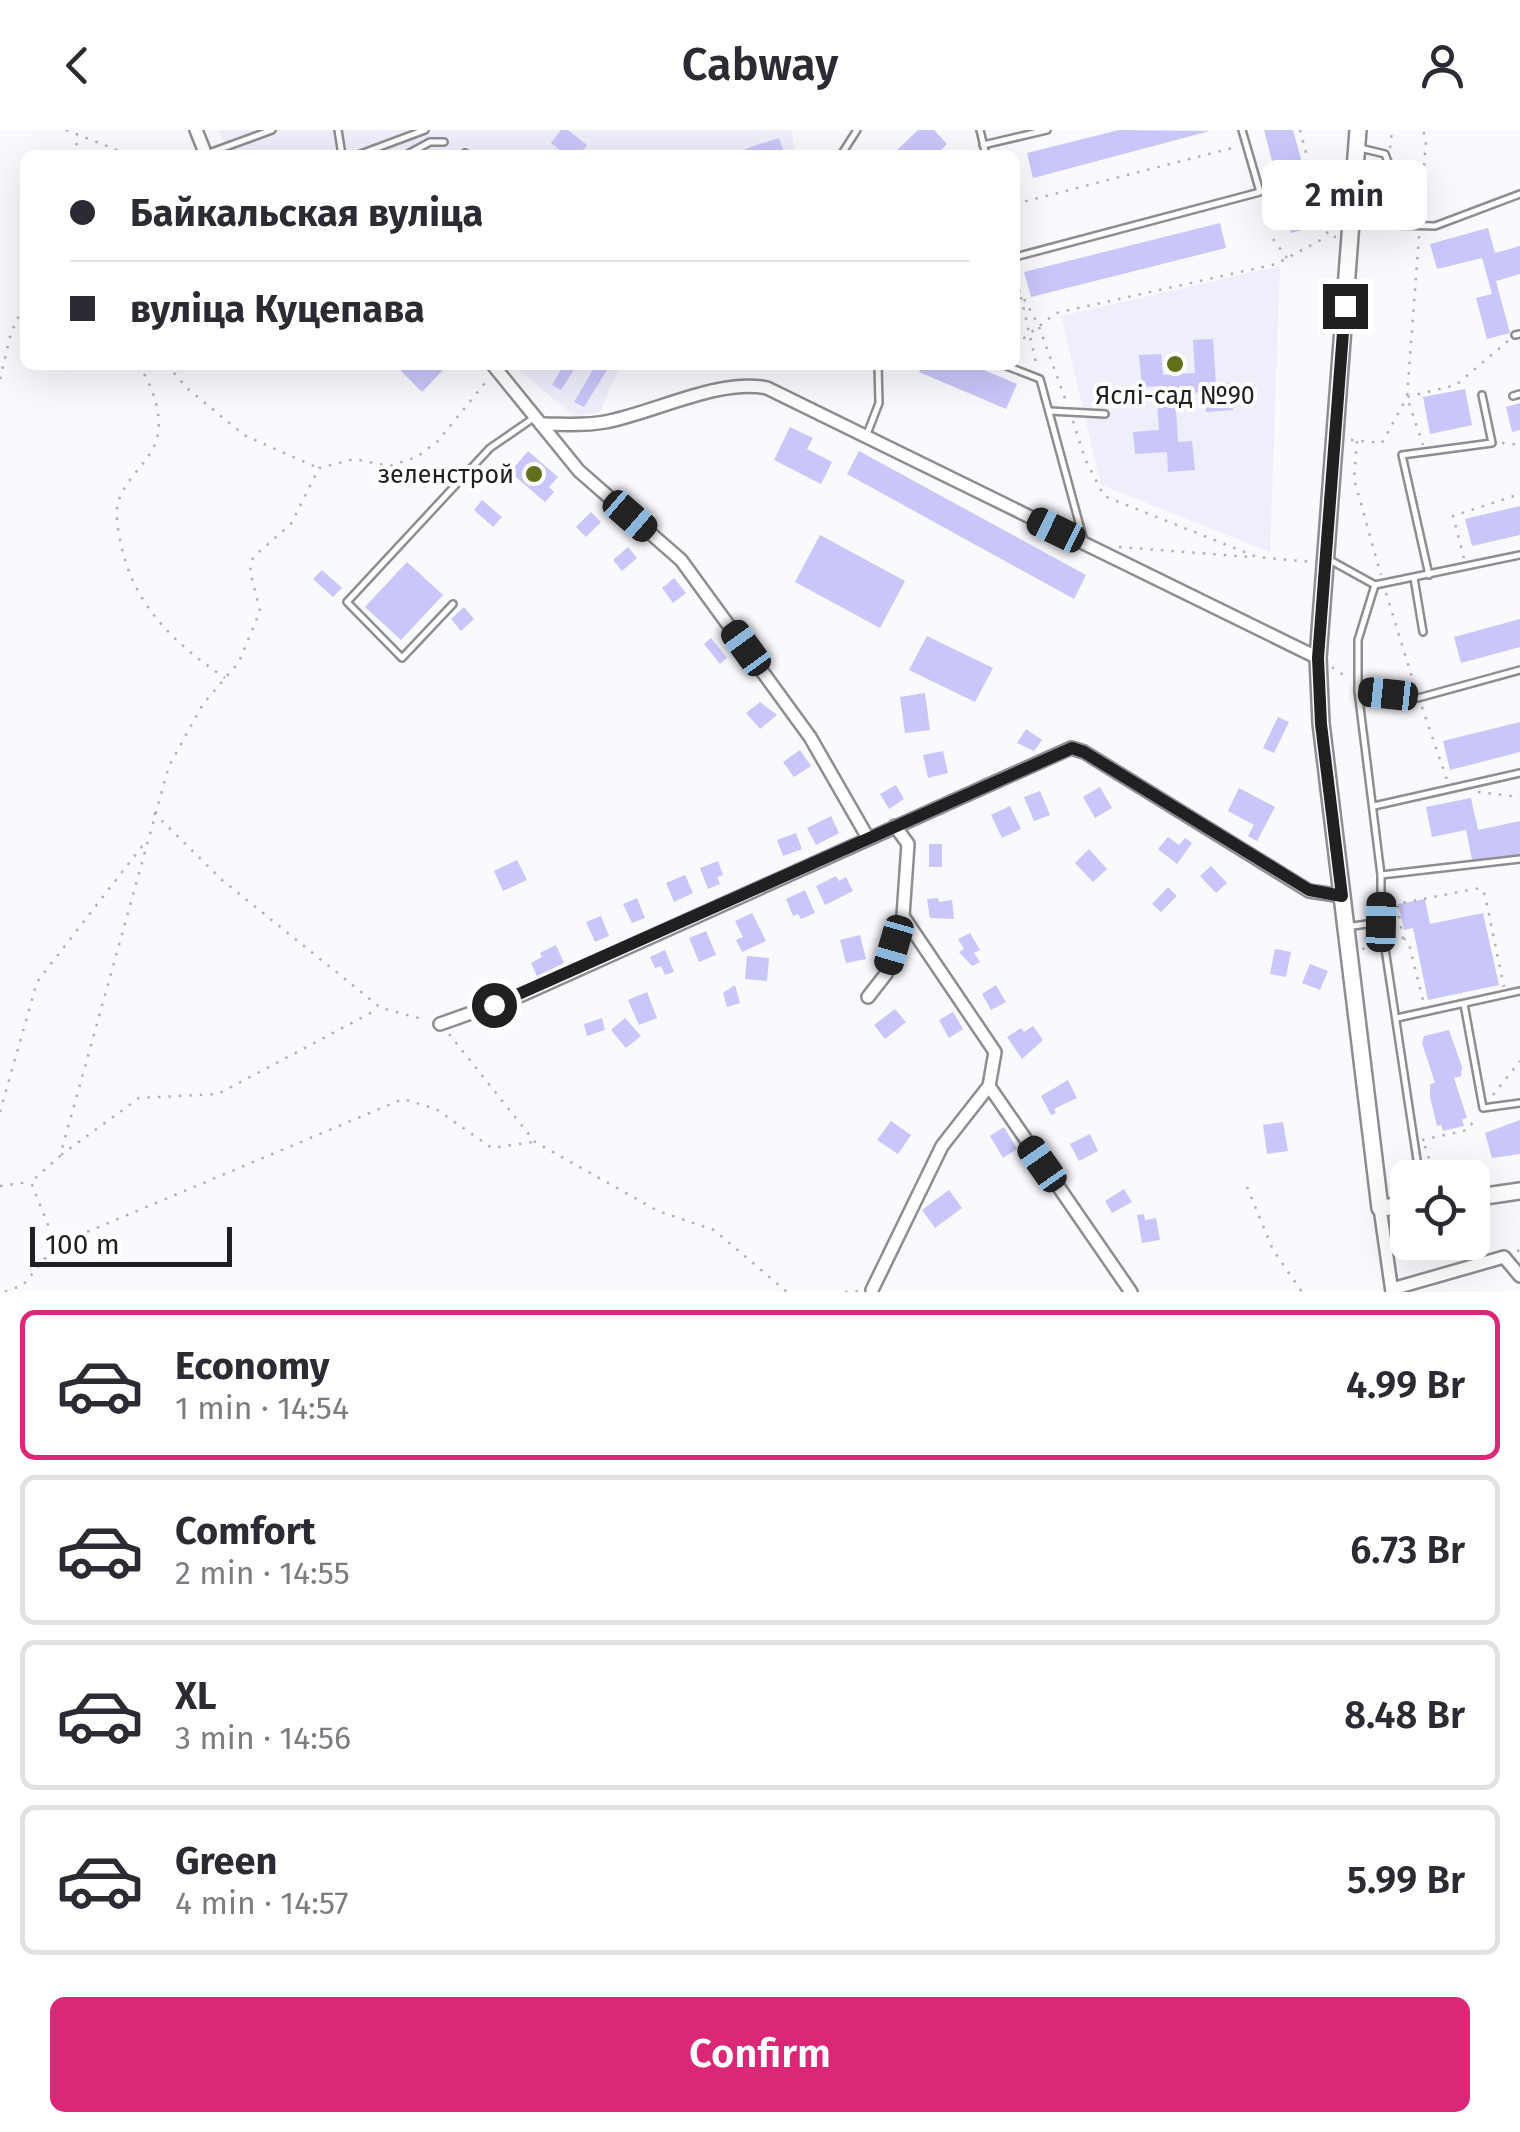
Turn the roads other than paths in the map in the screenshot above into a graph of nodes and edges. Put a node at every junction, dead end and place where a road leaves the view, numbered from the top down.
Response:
1 (425, 130) edge
2 (843, 130) edge
3 (858, 130) edge
4 (980, 130) edge
5 (1047, 130) edge
6 (1242, 130) edge
7 (1358, 130) edge
8 (266, 131) edge
9 (850, 137) junction
10 (444, 142) dead end
11 (984, 145) junction
12 (1357, 147) junction
13 (216, 150) edge
14 (371, 150) edge
15 (415, 150) edge
16 (844, 150) edge
17 (985, 150) edge
18 (1520, 194) edge
19 (1020, 255) edge
20 (499, 370) edge
21 (878, 370) edge
22 (1016, 370) edge
23 (1482, 395) dead end
24 (1050, 411) junction
25 (1105, 414) dead end
26 (538, 421) junction
27 (866, 437) junction
28 (1084, 544) junction
29 (1520, 554) edge
30 (1326, 560) junction
31 (1428, 575) junction
32 (1414, 578) junction
33 (1375, 585) junction
34 (454, 604) dead end
35 (1423, 632) dead end
36 (1318, 658) junction
37 (1520, 670) edge
38 (1358, 688) junction
39 (1520, 773) edge
40 (1374, 806) junction
41 (895, 826) junction
42 (868, 838) junction
43 (1520, 859) edge
44 (1382, 874) junction
45 (1342, 896) junction
46 (902, 916) junction
47 (1381, 922) junction
48 (1346, 927) junction
49 (1520, 991) edge
50 (868, 997) dead end
51 (1464, 1004) junction
52 (1397, 1018) junction
53 (440, 1024) road end
54 (989, 1086) junction
55 (1520, 1103) edge
56 (1417, 1160) dead end
57 (1520, 1191) edge
58 (1490, 1195) edge
59 (1390, 1207) edge
60 (1380, 1208) junction
61 (1520, 1276) edge
62 (872, 1290) edge
63 (1392, 1290) edge
64 (1132, 1292) edge

1 - 14 lane
2 - 9 lane
3 - 9 lane
4 - 11 lane
5 - 11 lane
6 - 19 lane
7 - 12 main road
8 - 13 lane
9 - 16 lane
10 - 15 lane
11 - 17 lane
12 - 18 lane
12 - 30 main road
20 - 26 street
21 - 27 lane
22 - 24 lane
23 - 31 lane
24 - 25 lane
24 - 28 lane
26 - 27 street
26 - 34 lane
26 - 42 street
27 - 28 street
28 - 36 street
29 - 31 lane
30 - 33 lane
30 - 36 main road
31 - 32 lane
32 - 33 lane
32 - 35 lane
33 - 38 lane
36 - 45 main road
37 - 38 lane
38 - 40 lane
39 - 40 lane
40 - 44 lane
41 - 42 street
41 - 45 street
41 - 46 street
42 - 53 street
43 - 44 lane
44 - 47 lane
45 - 48 main road
46 - 50 street
46 - 54 street
47 - 48 lane
47 - 52 lane
48 - 60 main road
49 - 51 lane
51 - 52 lane
51 - 55 lane
52 - 56 lane
54 - 62 street
54 - 64 street
57 - 58 main road
59 - 60 main road
60 - 63 street
61 - 63 street

